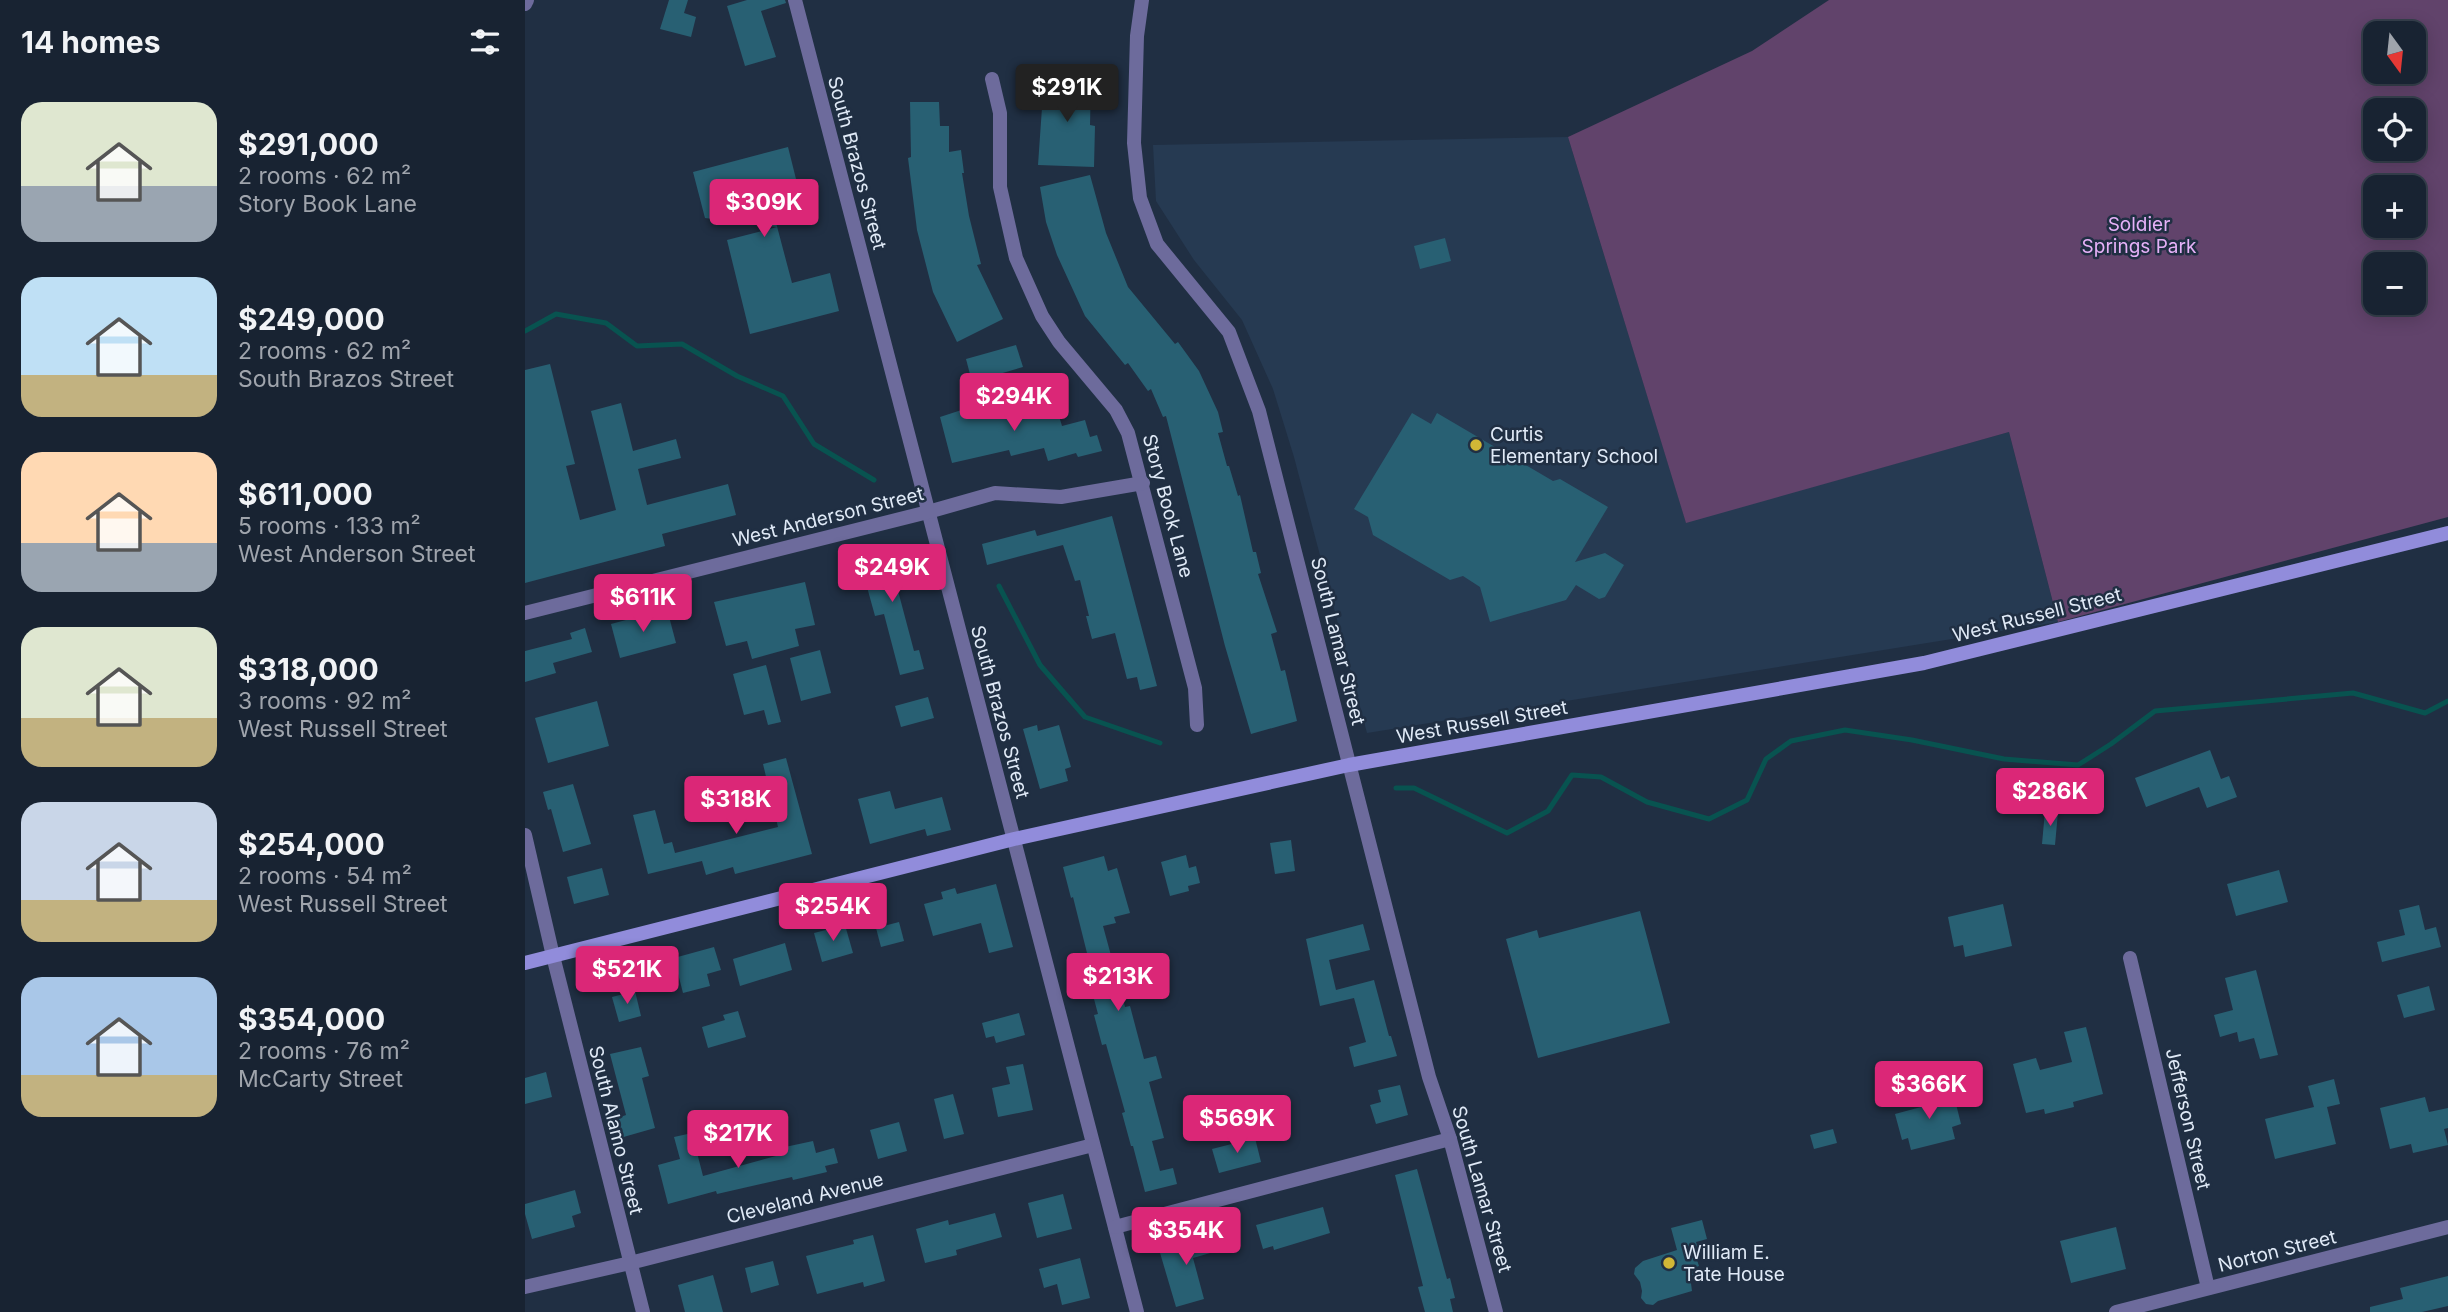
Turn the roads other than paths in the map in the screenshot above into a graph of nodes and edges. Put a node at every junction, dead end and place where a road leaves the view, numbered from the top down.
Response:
1 (795, 0) edge
2 (1142, 0) edge
3 (992, 79) dead end
4 (1143, 483) junction
5 (928, 512) junction
6 (2448, 533) edge
7 (525, 613) edge
8 (1197, 725) dead end
9 (1349, 765) junction
10 (525, 835) edge
11 (1014, 839) junction
12 (553, 956) junction
13 (2130, 958) dead end
14 (525, 963) edge
15 (1450, 1139) junction
16 (1093, 1145) junction
17 (1115, 1227) junction
18 (2448, 1227) edge
19 (630, 1263) junction
20 (525, 1287) edge
21 (2208, 1289) junction
22 (643, 1312) edge
23 (1137, 1312) edge
24 (1496, 1312) edge
25 (2116, 1312) edge

1 - 5 street, South Brazos Street
2 - 9 street, South Lamar Street
3 - 4 street, Story Book Lane
4 - 5 street, West Anderson Street
4 - 8 street, Story Book Lane
5 - 7 street, West Anderson Street
5 - 11 street, South Brazos Street
6 - 9 street, West Russell Street
9 - 11 street, West Russell Street
9 - 15 street, South Lamar Street
10 - 12 street, South Alamo Street
11 - 12 street, West Russell Street
11 - 16 street, South Brazos Street
12 - 14 street, West Russell Street
12 - 19 street, South Alamo Street
13 - 21 street, Jefferson Street
15 - 17 street
15 - 24 street, South Lamar Street
16 - 17 street, South Brazos Street
16 - 19 street, Cleveland Avenue
17 - 23 street, South Brazos Street
18 - 21 street, Norton Street
19 - 20 street, Cleveland Avenue
19 - 22 street, South Alamo Street
21 - 25 street, Norton Street

